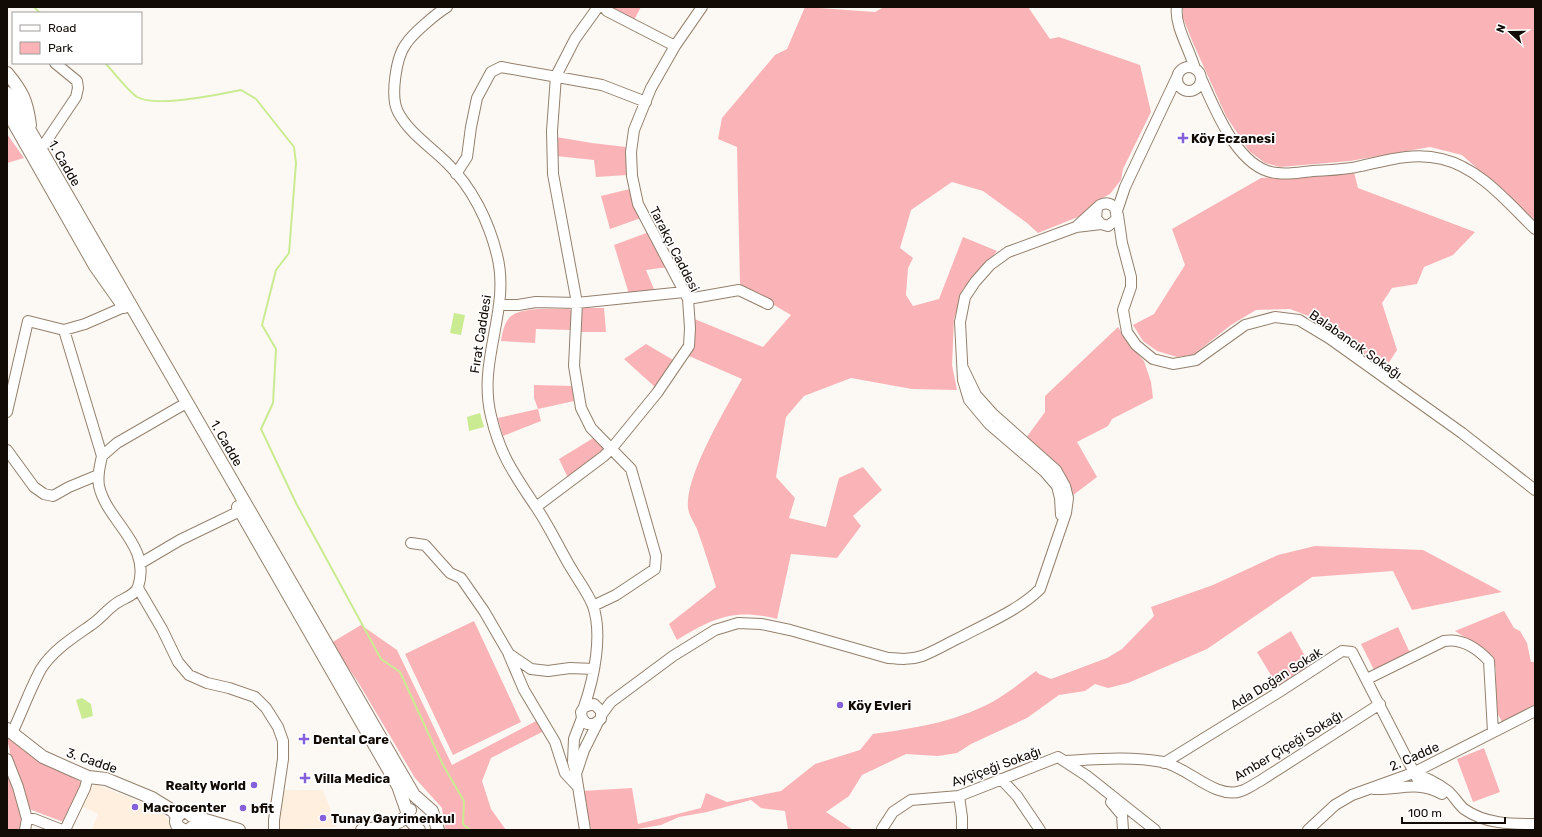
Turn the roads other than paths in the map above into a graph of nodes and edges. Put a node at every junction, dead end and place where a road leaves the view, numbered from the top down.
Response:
1 (447, 7) edge
2 (598, 7) edge
3 (604, 7) edge
4 (702, 7) edge
5 (1176, 7) edge
6 (1186, 42) junction
7 (675, 46) junction
8 (56, 64) edge
9 (1195, 69) junction
10 (7, 73) edge
11 (1179, 74) junction
12 (556, 76) junction
13 (1201, 78) junction
14 (1190, 90) junction
15 (7, 93) edge
16 (1209, 99) junction
17 (1166, 101) junction
18 (646, 102) junction
19 (7, 111) edge
20 (30, 130) junction
21 (41, 149) junction
22 (456, 174) junction
23 (1125, 187) junction
24 (1102, 206) junction
25 (1117, 213) junction
26 (1102, 225) junction
27 (1076, 227) junction
28 (1535, 229) edge
29 (1122, 243) junction
30 (686, 295) junction
31 (578, 303) junction
32 (768, 304) dead end
33 (499, 305) junction
34 (124, 307) junction
35 (64, 330) junction
36 (181, 406) junction
37 (7, 412) edge
38 (612, 448) junction
39 (7, 450) edge
40 (102, 456) junction
41 (98, 475) junction
42 (1535, 490) edge
43 (536, 507) junction
44 (240, 511) junction
45 (411, 543) dead end
46 (141, 563) junction
47 (138, 588) junction
48 (593, 606) junction
49 (509, 654) junction
50 (594, 669) junction
51 (1367, 679) junction
52 (611, 702) junction
53 (1380, 704) junction
54 (591, 705) junction
55 (1535, 712) edge
56 (582, 718) junction
57 (600, 718) junction
58 (10, 731) edge
59 (1493, 732) junction
60 (7, 759) edge
61 (1065, 760) junction
62 (1164, 762) junction
63 (1431, 762) junction
64 (1413, 772) junction
65 (576, 774) junction
66 (88, 777) junction
67 (1002, 779) junction
68 (1425, 782) junction
69 (578, 787) junction
70 (1370, 789) junction
71 (959, 796) junction
72 (425, 805) junction
73 (408, 816) junction
74 (27, 819) junction
75 (183, 824) edge
76 (1535, 824) edge
77 (882, 829) dead end
78 (25, 830) edge
79 (62, 830) edge
80 (65, 830) edge
81 (215, 830) edge
82 (240, 830) edge
83 (274, 830) edge
84 (362, 830) edge
85 (419, 830) edge
86 (438, 830) edge
87 (585, 830) edge
88 (962, 830) edge
89 (1040, 830) edge
90 (1123, 830) edge
91 (1156, 830) edge
92 (1308, 830) edge

1 - 22 street, Fırat Caddesi
2 - 12 street
3 - 7 street
4 - 7 street, Tarakçı Caddesi
5 - 6 street
6 - 9 street
6 - 11 street
7 - 18 street, Tarakçı Caddesi
8 - 21 street
9 - 11 street
9 - 13 street
10 - 20 main road
11 - 14 street
11 - 17 street
12 - 18 street
12 - 22 street
12 - 31 street
13 - 14 street
13 - 16 street
14 - 16 street
14 - 17 street
15 - 20 main road, 1. Cadde
16 - 28 street
17 - 23 street
18 - 30 street, Tarakçı Caddesi
19 - 34 main road, 1. Cadde
20 - 21 main road, 1. Cadde
21 - 72 main road, 1. Cadde
22 - 33 street, Fırat Caddesi
23 - 24 street
23 - 25 street
24 - 25 street
24 - 26 street
24 - 27 street
25 - 26 street
25 - 29 street, Balabancık Sokağı
26 - 27 street
26 - 29 street, Balabancık Sokağı
27 - 52 street
29 - 42 street, Balabancık Sokağı
30 - 31 street
30 - 32 street
30 - 38 street, Tarakçı Caddesi
31 - 33 street
31 - 38 street
33 - 43 street, Fırat Caddesi
34 - 35 street
34 - 36 main road, 1. Cadde
35 - 37 street
35 - 40 street
36 - 40 street
36 - 44 main road, 1. Cadde
38 - 43 street, Tarakçı Caddesi
38 - 48 street
39 - 41 street
40 - 41 street
41 - 46 street
43 - 48 street, Fırat Caddesi
44 - 46 street
44 - 73 main road, 1. Cadde
45 - 49 street
46 - 47 street
47 - 58 street
47 - 83 street
48 - 50 street, Fırat Caddesi
49 - 50 street
49 - 69 street
50 - 54 street, Fırat Caddesi
51 - 53 street, Ada Doğan Sokak
51 - 59 street
51 - 62 street, Ada Doğan Sokak
52 - 54 street
52 - 57 street
53 - 62 street, Amber Çiçeği Sokağı
53 - 64 street
54 - 56 street
54 - 57 street, Fırat Caddesi
55 - 59 street, 2. Cadde
56 - 57 street
56 - 65 street
57 - 65 street
58 - 66 main road, 3. Cadde
59 - 63 street, 2. Cadde
60 - 74 street
61 - 62 street, Amber Çiçeği Sokağı
61 - 67 street, Ayçiçeği Sokağı
61 - 90 street
61 - 91 street
63 - 64 street, 2. Cadde
63 - 68 street
64 - 68 street
64 - 70 street, 2. Cadde
65 - 69 street
66 - 75 main road, 3. Cadde
66 - 80 street
67 - 71 street, Ayçiçeği Sokağı
67 - 89 street
68 - 70 street
68 - 76 street
69 - 87 street
70 - 92 street, 2. Cadde
71 - 77 street, Ayçiçeği Sokağı
71 - 88 street
72 - 73 main road
72 - 86 main road, 1. Cadde
73 - 84 main road
73 - 85 main road, 1. Cadde
74 - 78 street
74 - 79 street
75 - 81 main road, 3. Cadde
75 - 82 main road, 3. Cadde

